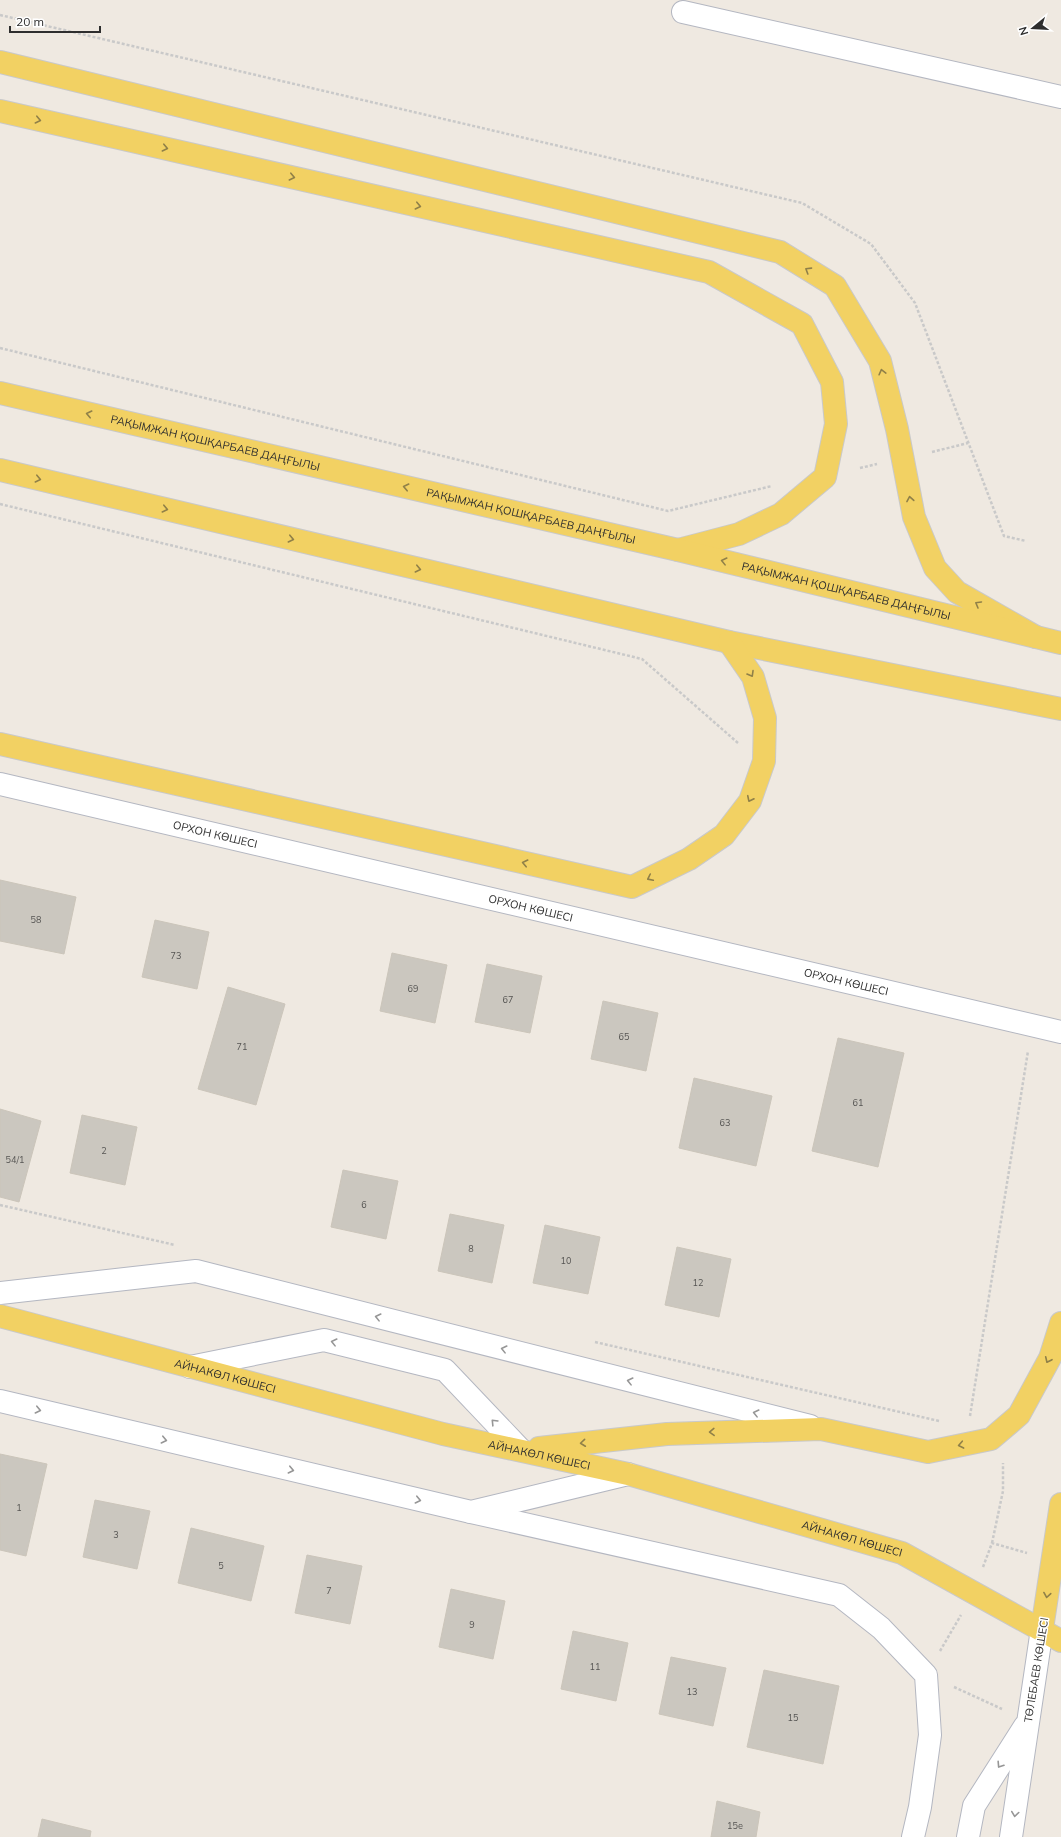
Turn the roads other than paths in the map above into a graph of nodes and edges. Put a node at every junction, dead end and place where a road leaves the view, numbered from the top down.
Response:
1 (683, 12) dead end
2 (0, 62) edge
3 (1061, 97) edge
4 (0, 111) edge
5 (0, 393) edge
6 (0, 470) edge
7 (678, 550) junction
8 (1036, 637) junction
9 (729, 642) junction
10 (1061, 643) edge
11 (1061, 709) edge
12 (0, 744) edge
13 (0, 784) edge
14 (1061, 1032) edge
15 (0, 1293) edge
16 (0, 1316) edge
17 (1061, 1323) edge
18 (190, 1366) junction
19 (0, 1401) edge
20 (821, 1429) junction
21 (521, 1450) junction
22 (628, 1474) junction
23 (1061, 1504) edge
24 (471, 1512) junction
25 (1042, 1630) junction
26 (1061, 1641) edge
27 (1029, 1720) junction
28 (913, 1837) edge
29 (968, 1837) edge
30 (1011, 1837) edge

1 - 3 street
8 -> 2 main road
4 -> 7 main road
7 -> 5 main road, РАҚЫМЖАН ҚОШҚАРБАЕВ ДАҢҒЫЛЫ
6 -> 9 main road
8 -> 7 main road, РАҚЫМЖАН ҚОШҚАРБАЕВ ДАҢҒЫЛЫ
8 - 10 main road, РАҚЫМЖАН ҚОШҚАРБАЕВ ДАҢҒЫЛЫ
9 - 11 main road
9 -> 12 main road
13 - 14 street, ОРХОН КӨШЕСІ
20 -> 15 street
16 - 18 main road, АЙНАКӨЛ КӨШЕСІ
17 -> 20 main road
18 - 21 main road, АЙНАКӨЛ КӨШЕСІ
21 -> 18 street
19 -> 24 street
20 -> 21 main road
21 - 22 main road, АЙНАКӨЛ КӨШЕСІ
22 - 24 street
22 - 25 main road, АЙНАКӨЛ КӨШЕСІ
23 -> 25 main road, ТӨЛЕБАЕВ КӨШЕСІ
24 - 28 street
25 - 26 main road, АЙНАКӨЛ КӨШЕСІ
25 - 27 street, ТӨЛЕБАЕВ КӨШЕСІ
27 -> 29 street
27 -> 30 street, ТӨЛЕБАЕВ КӨШЕСІ

